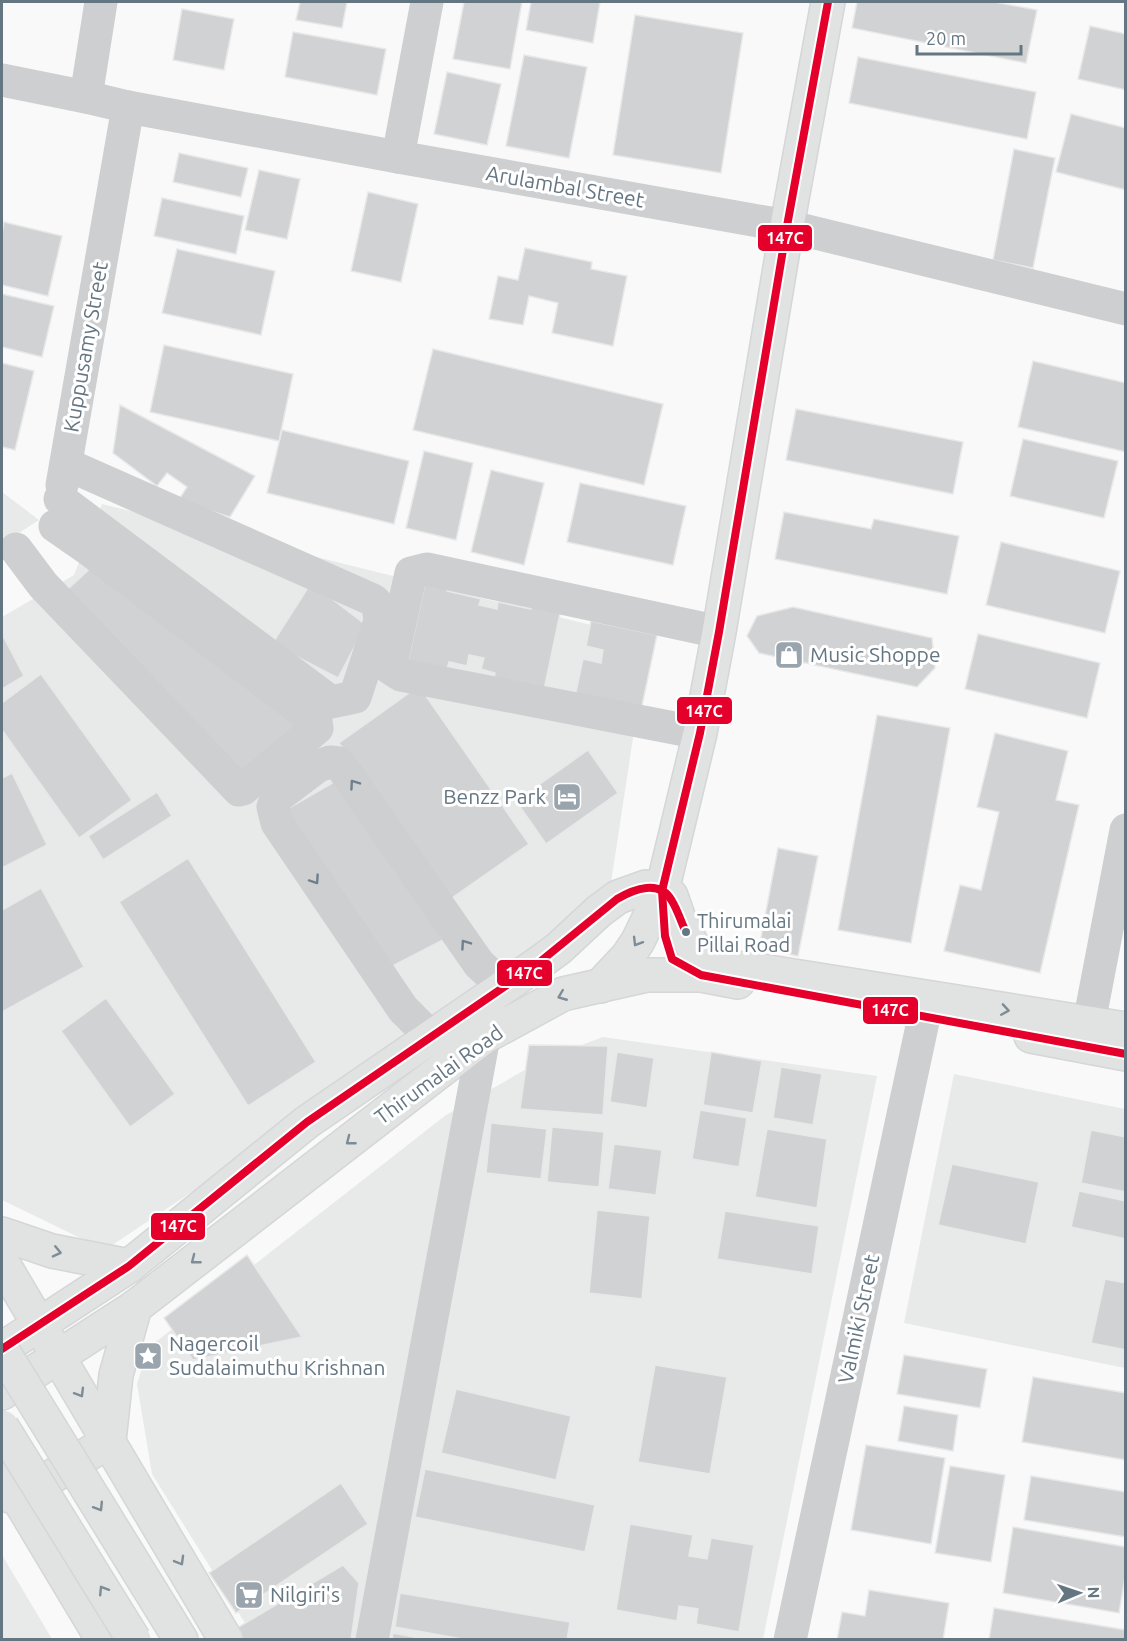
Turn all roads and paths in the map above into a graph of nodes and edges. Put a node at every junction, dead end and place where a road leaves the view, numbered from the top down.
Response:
1 (101, 2) edge
2 (427, 2) edge
3 (828, 2) edge
4 (2, 80) edge
5 (86, 97) junction
6 (128, 107) junction
7 (398, 157) junction
8 (787, 226) junction
9 (1125, 309) edge
10 (66, 464) junction
11 (57, 512) junction
12 (9, 554) edge
13 (719, 632) junction
14 (700, 733) junction
15 (1125, 830) edge
16 (662, 891) junction
17 (701, 975) junction
18 (600, 986) junction
19 (504, 987) junction
20 (927, 1008) junction
21 (1125, 1029) edge
22 (1088, 1035) junction
23 (431, 1037) junction
24 (484, 1037) junction
25 (1125, 1054) edge
26 (2, 1234) edge
27 (2, 1262) edge
28 (129, 1266) junction
29 (135, 1307) junction
30 (39, 1325) junction
31 (2, 1350) edge
32 (59, 1357) junction
33 (2, 1393) edge
34 (2, 1427) edge
35 (109, 1441) junction
36 (7, 1490) edge
37 (174, 1629) edge
38 (103, 1640) edge
39 (134, 1640) edge
40 (226, 1640) edge
41 (372, 1640) edge
42 (790, 1640) edge

1 - 5 street
2 - 7 street
3 - 8 main road
4 - 5 street, Arulambal Street
5 - 6 street, Arulambal Street
6 - 7 street, Arulambal Street
6 - 10 street, Kuppusamy Street
7 - 8 street, Arulambal Street
8 - 9 street, Arulambal Street
8 - 13 main road
10 - 11 street, Kuppusamy Street
10 - 11 street
11 - 12 street
11 - 12 street
13 - 14 main road
13 - 14 street
14 - 16 main road
15 - 22 street
16 - 17 main road
16 -> 18 main road
16 - 19 main road
16 - 20 main road
17 - 18 main road, Thirumalai Road
17 - 20 main road, Thirumalai Road
18 -> 24 main road, Thirumalai Road
19 - 23 main road
19 -> 23 street
20 - 22 main road
20 - 42 street, Valmiki Street
21 - 22 main road
22 - 25 main road
23 - 28 main road
24 -> 29 main road, Thirumalai Road
24 - 41 street
26 -> 28 main road
27 - 30 main road
28 - 30 main road
29 - 32 main road, Thirumalai Road
29 - 35 main road
30 - 31 main road
30 - 32 main road
31 -> 37 main road, bridge
32 - 33 main road, Thirumalai Road
32 -> 35 main road
39 -> 34 main road, bridge
35 - 36 main road
35 -> 40 main road
36 - 38 main road

